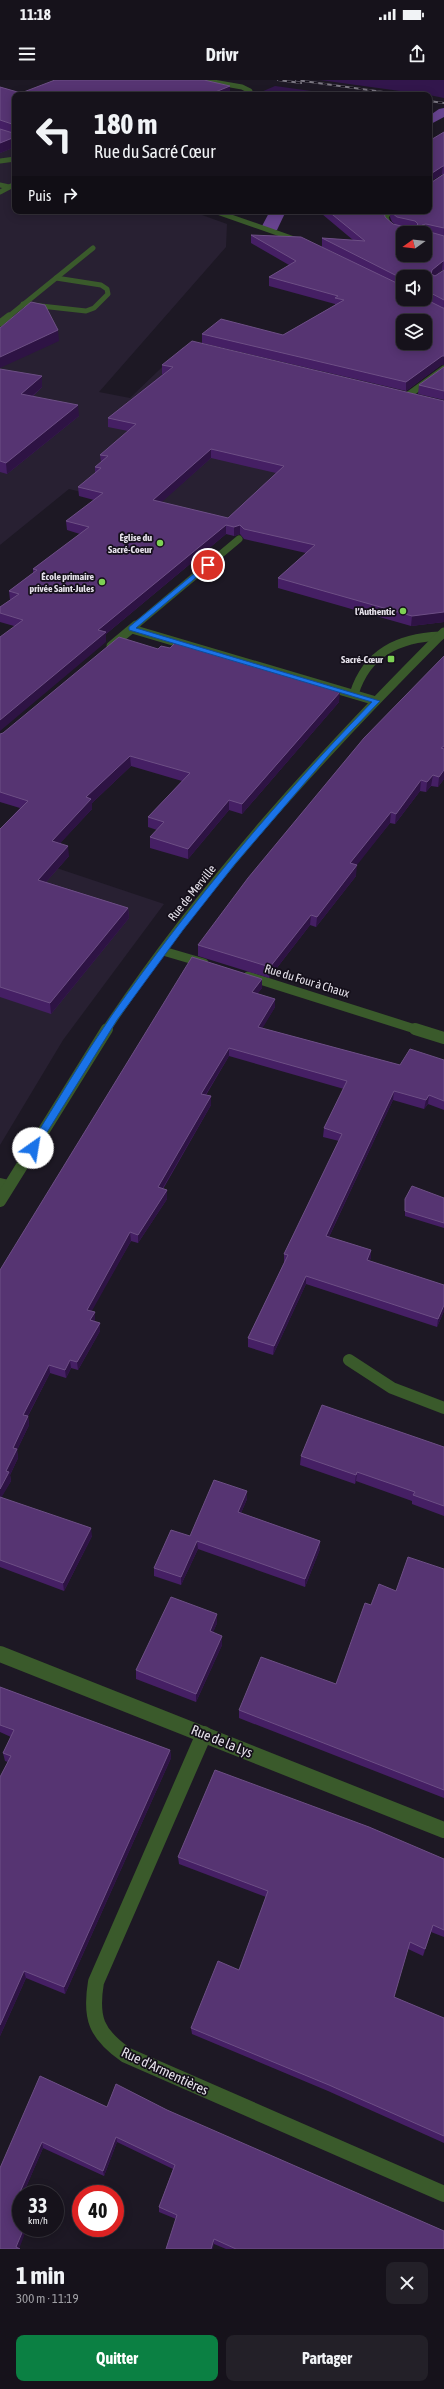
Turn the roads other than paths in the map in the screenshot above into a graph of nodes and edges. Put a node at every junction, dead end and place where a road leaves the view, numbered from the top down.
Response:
1 (202, 80) edge
2 (250, 92) edge
3 (12, 159) edge
4 (0, 161) edge
5 (0, 185) edge
6 (12, 186) edge
7 (9, 187) junction
8 (0, 192) edge
9 (223, 214) edge
10 (388, 214) edge
11 (396, 228) edge
12 (308, 244) edge
13 (93, 248) dead end
14 (56, 278) junction
15 (23, 304) junction
16 (0, 323) edge
17 (444, 369) edge
18 (399, 394) edge
19 (407, 396) junction
20 (414, 398) edge
21 (239, 539) edge
22 (132, 629) junction
23 (442, 634) edge
24 (102, 654) edge
25 (354, 694) junction
26 (376, 701) junction
27 (163, 951) junction
28 (214, 966) edge
29 (236, 973) edge
30 (444, 1038) edge
31 (4, 1185) edge
32 (0, 1201) edge
33 (349, 1360) dead end
34 (444, 1408) edge
35 (0, 1654) edge
36 (204, 1734) junction
37 (444, 1830) edge
38 (444, 2194) edge

1 - 2 street
3 - 4 street
5 - 7 street
6 - 7 street
7 - 8 street
9 - 12 street
10 - 11 street
13 - 14 street
14 - 15 street
14 - 15 street
15 - 16 street
17 - 19 street
18 - 19 street
19 - 20 street
21 - 22 street
22 - 24 street
22 - 25 street
23 - 25 street
23 - 26 street, Rue de Merville
25 - 26 street
26 - 27 street, Rue de Merville
27 - 28 street
27 - 31 street, Rue de Merville
29 - 30 street, Rue du Four à Chaux
31 - 32 street, Rue de Merville
33 - 34 street
35 - 36 street, Rue de la Lys
36 - 37 street, Rue de la Lys
36 - 38 street, Rue d'Armentières

